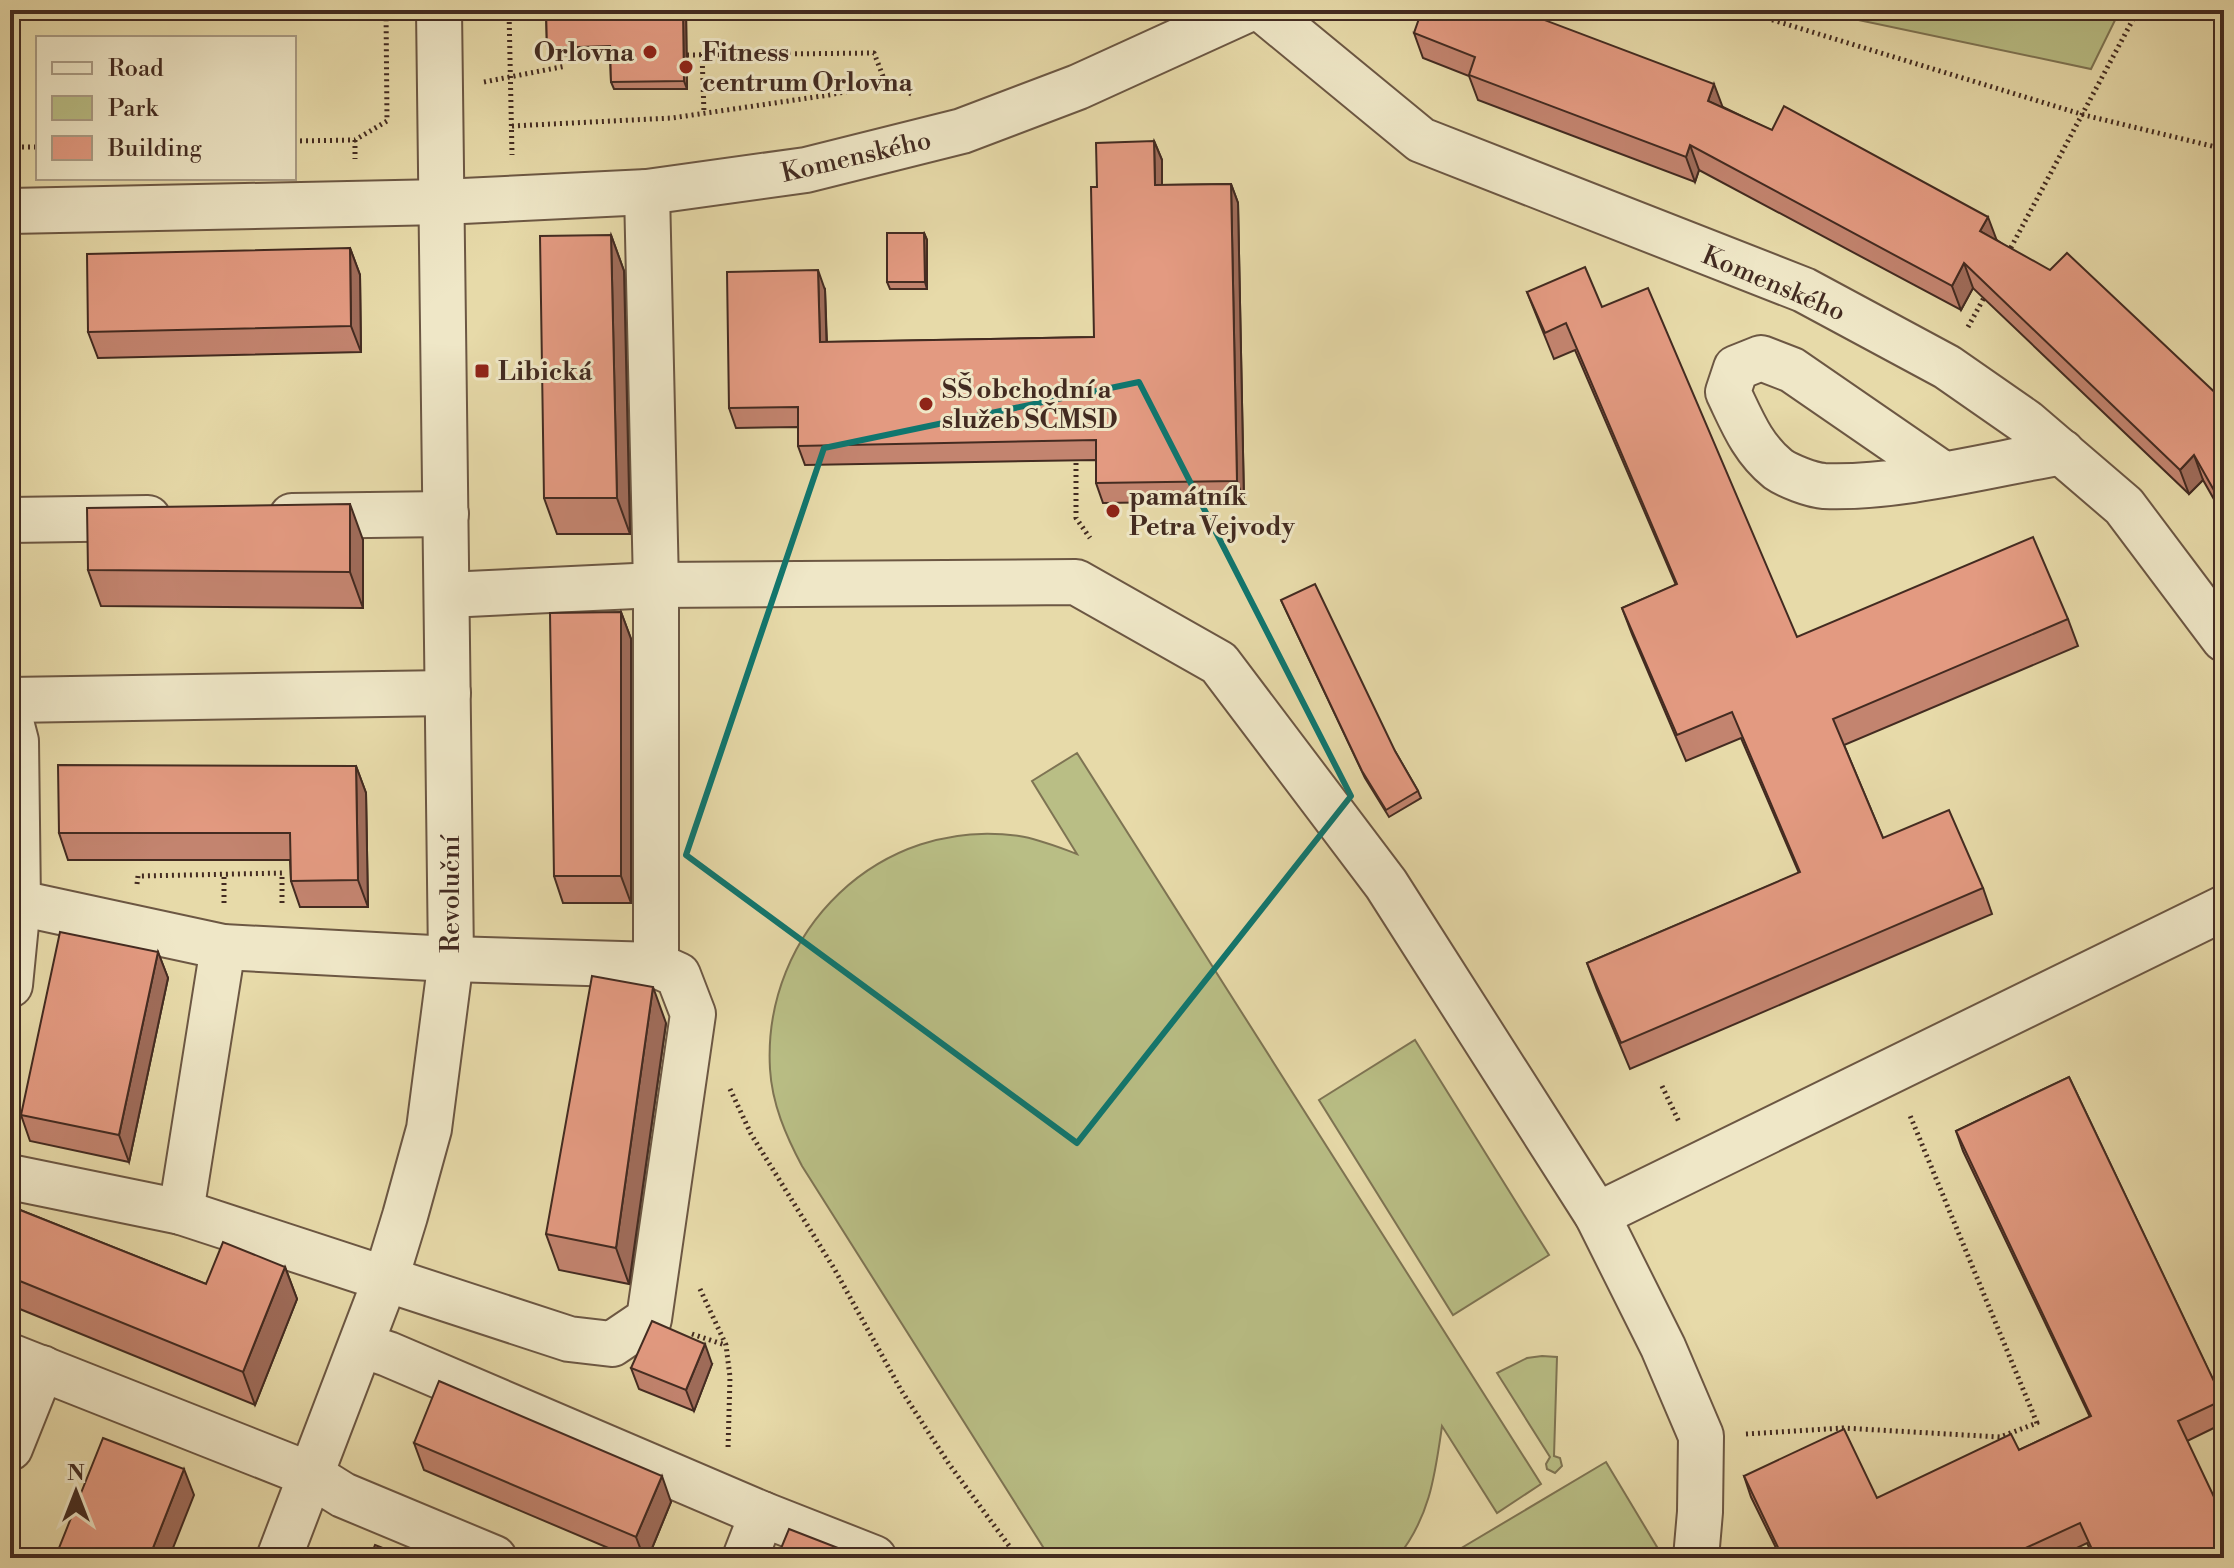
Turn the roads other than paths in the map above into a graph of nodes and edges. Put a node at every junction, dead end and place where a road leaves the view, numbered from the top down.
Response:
1 (439, 10) edge
2 (1247, 10) edge
3 (1263, 10) edge
4 (647, 192) junction
5 (442, 202) junction
6 (10, 211) edge
7 (2062, 452) junction
8 (1943, 474) dead end
9 (446, 514) junction
10 (256, 516) edge
11 (195, 517) edge
12 (10, 520) edge
13 (656, 585) junction
14 (447, 595) junction
15 (2224, 639) edge
16 (448, 693) junction
17 (10, 700) edge
18 (10, 718) edge
19 (14, 903) edge
20 (2224, 908) edge
21 (223, 947) junction
22 (451, 959) junction
23 (656, 965) junction
24 (10, 985) edge
25 (10, 1177) edge
26 (181, 1212) junction
27 (1597, 1215) junction
28 (386, 1278) junction
29 (361, 1345) junction
30 (26, 1362) edge
31 (10, 1448) edge
32 (311, 1475) junction
33 (744, 1506) junction
34 (279, 1558) edge
35 (494, 1558) edge
36 (745, 1558) edge
37 (874, 1558) edge
38 (1696, 1558) edge

1 - 5 street
2 - 4 street, Komenského
3 - 7 street, Komenského
4 - 5 street, Komenského
4 - 13 street
5 - 6 street, Komenského
5 - 9 street, Revoluční
7 - 8 street
7 - 15 street, Komenského
9 - 10 street
9 - 14 street, Revoluční
11 - 12 street
13 - 14 street
13 - 23 street
13 - 27 street
14 - 16 street, Revoluční
16 - 17 street
16 - 22 street, Revoluční
18 - 19 street
19 - 21 street
19 - 24 street
20 - 27 street
21 - 22 street
21 - 26 street
22 - 23 street
22 - 28 street, Revoluční
23 - 28 street
25 - 26 street
26 - 28 street
27 - 38 street
28 - 29 street, Revoluční
29 - 32 street, Revoluční
29 - 33 street
30 - 31 street
30 - 32 street
32 - 34 street, Revoluční
32 - 35 street
33 - 36 street
33 - 37 street

